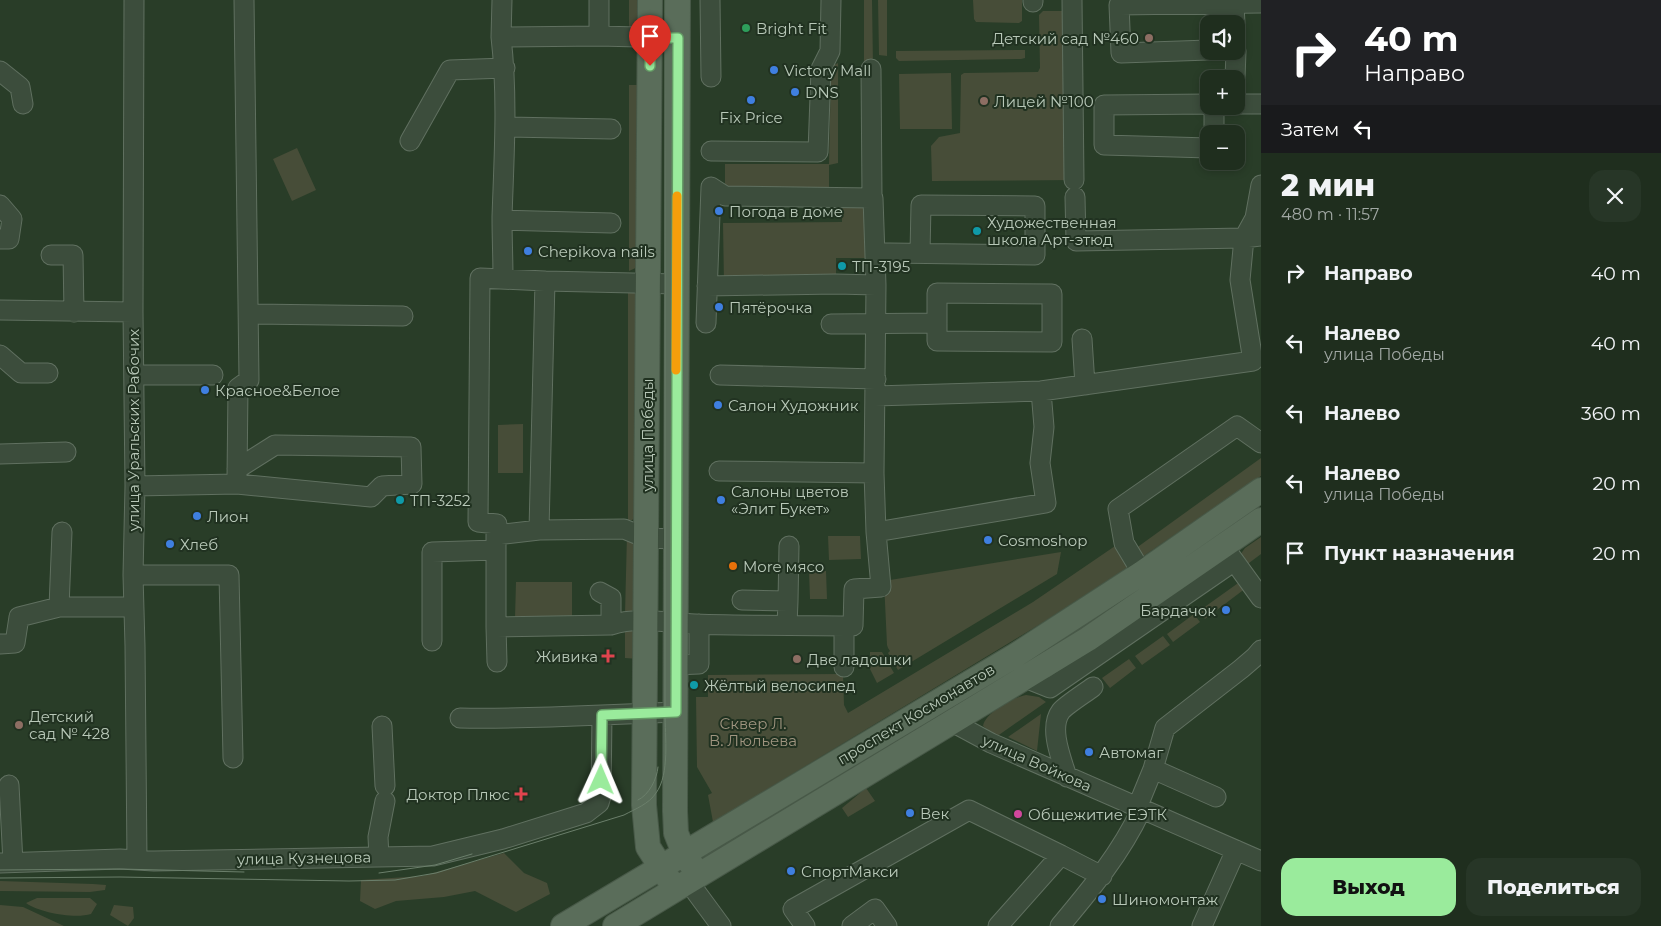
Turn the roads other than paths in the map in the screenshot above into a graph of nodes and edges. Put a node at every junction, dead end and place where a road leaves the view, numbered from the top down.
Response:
1 (134, 0) edge
2 (244, 0) edge
3 (502, 0) edge
4 (599, 0) edge
5 (650, 0) edge
6 (678, 0) edge
7 (710, 0) edge
8 (831, 0) edge
9 (1072, 0) edge
10 (1261, 3) edge
11 (1234, 4) junction
12 (1235, 15) edge
13 (599, 36) junction
14 (501, 37) junction
15 (650, 38) junction
16 (678, 38) junction
17 (1200, 50) edge
18 (505, 68) junction
19 (871, 69) dead end
20 (0, 71) edge
21 (710, 77) dead end
22 (22, 104) dead end
23 (1200, 104) edge
24 (1245, 104) edge
25 (1261, 104) edge
26 (506, 127) junction
27 (611, 130) dead end
28 (410, 142) dead end
29 (1200, 148) edge
30 (711, 151) dead end
31 (1261, 184) edge
32 (872, 198) junction
33 (0, 205) edge
34 (502, 220) junction
35 (611, 223) dead end
36 (1252, 237) edge
37 (0, 239) edge
38 (875, 253) junction
39 (920, 253) junction
40 (51, 255) dead end
41 (503, 279) junction
42 (545, 281) junction
43 (648, 283) junction
44 (677, 284) junction
45 (876, 285) junction
46 (707, 286) junction
47 (0, 310) edge
48 (74, 312) junction
49 (133, 312) junction
50 (249, 314) junction
51 (404, 316) dead end
52 (706, 323) dead end
53 (876, 323) junction
54 (937, 323) junction
55 (831, 324) dead end
56 (1082, 339) dead end
57 (0, 355) edge
58 (48, 373) dead end
59 (134, 375) junction
60 (720, 375) dead end
61 (250, 380) junction
62 (1085, 385) junction
63 (875, 388) junction
64 (1040, 391) junction
65 (1261, 443) edge
66 (66, 452) dead end
67 (0, 454) edge
68 (719, 471) dead end
69 (874, 473) junction
70 (237, 477) junction
71 (135, 486) junction
72 (1261, 490) edge
73 (1261, 520) edge
74 (539, 530) junction
75 (62, 532) dead end
76 (876, 532) junction
77 (646, 538) junction
78 (676, 539) junction
79 (496, 542) junction
80 (789, 546) dead end
81 (1228, 554) junction
82 (1142, 573) junction
83 (133, 575) junction
84 (600, 592) dead end
85 (1261, 598) edge
86 (742, 600) dead end
87 (788, 600) junction
88 (59, 607) junction
89 (133, 607) junction
90 (646, 620) junction
91 (675, 624) junction
92 (699, 624) junction
93 (611, 625) junction
94 (787, 625) junction
95 (844, 626) junction
96 (496, 627) junction
97 (432, 641) dead end
98 (0, 644) edge
99 (1261, 650) edge
100 (497, 662) dead end
101 (675, 665) junction
102 (844, 667) dead end
103 (1093, 687) dead end
104 (676, 712) junction
105 (645, 713) junction
106 (602, 715) junction
107 (460, 718) dead end
108 (952, 722) junction
109 (382, 726) dead end
110 (233, 758) dead end
111 (1153, 769) junction
112 (1068, 777) junction
113 (9, 785) dead end
114 (1216, 797) dead end
115 (1139, 809) junction
116 (1236, 850) junction
117 (684, 853) junction
118 (1061, 855) junction
119 (379, 857) junction
120 (146, 860) junction
121 (1261, 861) edge
122 (7, 863) edge
123 (660, 867) junction
124 (1102, 876) junction
125 (690, 885) junction
126 (563, 926) edge
127 (615, 926) edge
128 (721, 926) edge
129 (805, 926) edge
130 (852, 926) edge
131 (887, 926) edge
132 (998, 926) edge
133 (1060, 926) edge
134 (1202, 926) edge

1 - 49 street, улица Уральских Рабочих
2 - 50 street
3 - 14 street
4 - 13 street
5 - 15 main road, улица Победы
6 - 16 main road, улица Победы
7 - 21 street
8 - 30 street
9 - 36 street
10 - 11 street
11 - 12 street
11 - 17 street
13 - 14 street
13 - 15 street
14 - 18 street
15 - 16 street
15 - 43 main road, улица Победы
16 - 44 main road, улица Победы
18 - 26 street
18 - 28 street
19 - 32 street
20 - 22 street
23 - 29 street
24 - 25 street
26 - 27 street
26 - 34 street
31 - 36 street
32 - 38 street
32 - 46 street
33 - 37 street
34 - 35 street
34 - 41 street
36 - 62 street
38 - 39 street
38 - 45 street
39 - 39 street
40 - 48 street
41 - 42 street
41 - 79 street
42 - 43 street
42 - 74 street
43 - 44 street
43 - 77 main road, улица Победы
44 - 78 main road, улица Победы
45 - 46 street
45 - 53 street
46 - 52 street
47 - 48 street
48 - 49 street
49 - 59 street, улица Уральских Рабочих
50 - 51 street
50 - 61 street
53 - 54 street
53 - 55 street
53 - 63 street
54 - 54 street
56 - 62 street
57 - 58 street
59 - 61 street
59 - 71 street, улица Уральских Рабочих
60 - 63 street
61 - 70 street
62 - 64 street
63 - 64 street
63 - 69 street
64 - 76 street
65 - 82 street
66 - 67 street
68 - 69 street
69 - 76 street
70 - 70 street
70 - 71 street
71 - 83 street, улица Уральских Рабочих
72 - 82 main road, проспект Космонавтов
73 - 81 main road, проспект Космонавтов
74 - 77 street
74 - 79 street
75 - 88 street
76 - 95 street
77 - 78 street
77 - 90 main road, улица Победы
78 - 91 main road, улица Победы
79 - 96 street
79 - 97 street
80 - 87 street
81 - 85 street
81 - 108 main road, проспект Космонавтов
82 - 117 main road, проспект Космонавтов
83 - 89 street, улица Уральских Рабочих
83 - 110 street
84 - 93 street
86 - 87 street
87 - 94 street
88 - 89 street
88 - 98 street
89 - 120 street, улица Уральских Рабочих
90 - 91 street
90 - 93 street
90 - 105 main road, улица Победы
91 - 92 street
91 - 101 main road, улица Победы
92 - 94 street
92 - 101 street
93 - 96 street
94 - 95 street
95 - 102 street
96 - 100 street
99 - 111 street
101 - 104 main road, улица Победы
103 - 112 street
104 - 105 street
104 - 117 main road, улица Победы
105 - 106 street
105 - 123 main road, улица Победы
106 - 107 street
106 - 119 street, улица Кузнецова
108 - 112 street, улица Войкова
108 - 125 main road, проспект Космонавтов
109 - 119 street
111 - 114 street
111 - 115 street
112 - 115 street, улица Войкова
113 - 122 street
115 - 116 street, улица Войкова
115 - 124 street
116 - 121 street, улица Войкова
116 - 134 street
117 - 123 main road, проспект Космонавтов
117 - 125 main road, улица Победы
118 - 124 street
118 - 129 street
118 - 132 street
119 - 120 street, улица Кузнецова
120 - 122 street, улица Кузнецова
123 - 125 main road, улица Победы
123 - 126 main road, проспект Космонавтов
124 - 133 street
125 - 127 main road, проспект Космонавтов
125 - 128 street
130 - 131 street

